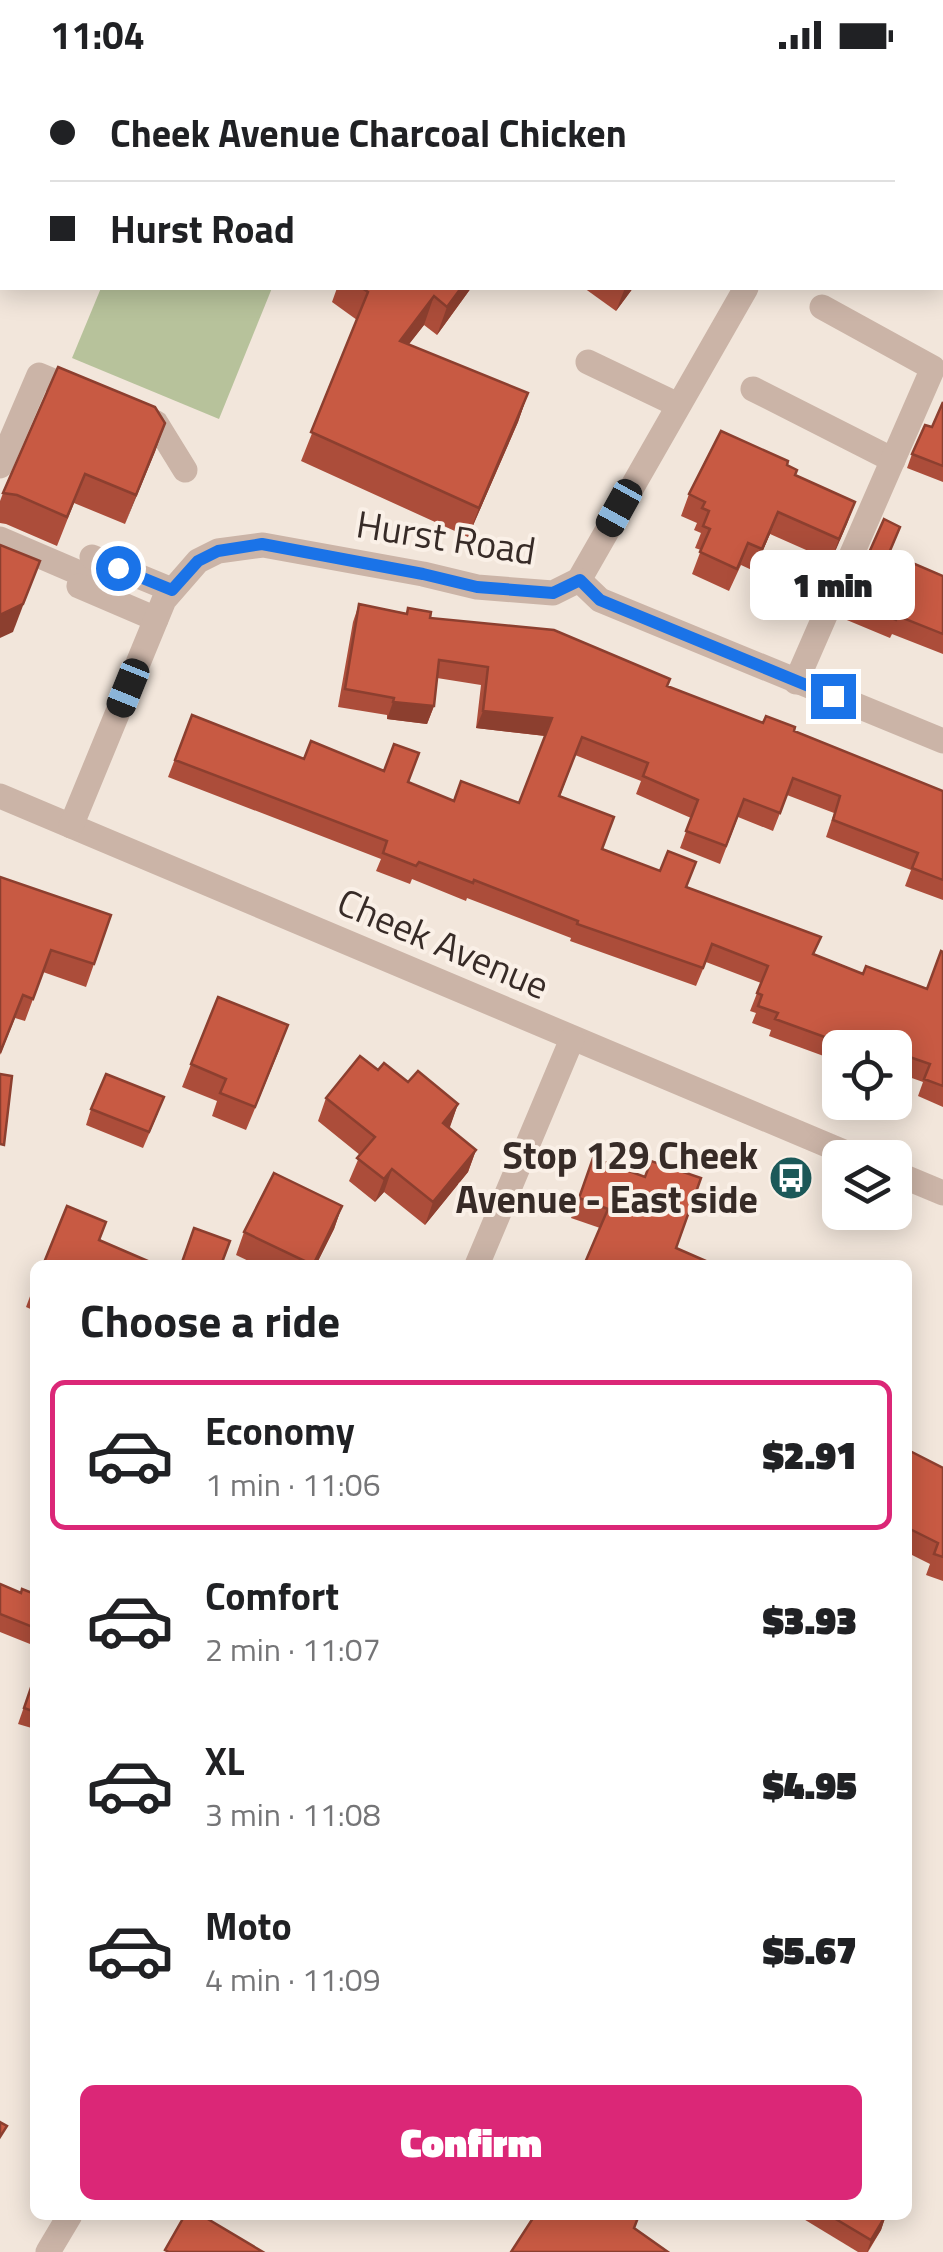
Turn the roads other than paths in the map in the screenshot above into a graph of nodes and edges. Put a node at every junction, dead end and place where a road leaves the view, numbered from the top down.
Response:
1 (745, 290) edge
2 (822, 307) dead end
3 (588, 362) dead end
4 (753, 390) dead end
5 (678, 405) junction
6 (893, 460) junction
7 (0, 466) edge
8 (185, 470) dead end
9 (0, 540) edge
10 (85, 573) junction
11 (580, 580) junction
12 (172, 590) junction
13 (156, 618) junction
14 (796, 682) junction
15 (943, 741) edge
16 (0, 796) edge
17 (71, 826) junction
18 (572, 1039) junction
19 (822, 1143) edge
20 (912, 1180) edge
21 (943, 1193) edge
22 (479, 1260) edge
23 (67, 2220) edge
24 (48, 2252) edge

1 - 5 street
2 - 6 street
3 - 5 street
4 - 6 street
5 - 11 street
6 - 14 street
7 - 8 street
9 - 10 street
10 - 12 street
10 - 13 street
11 - 12 street, Hurst Road
11 - 14 street, Hurst Road
12 - 13 street, Hurst Road
13 - 17 street, Hurst Road
14 - 15 street, Hurst Road
16 - 17 street, Cheek Avenue
17 - 18 street, Cheek Avenue
18 - 19 street, Cheek Avenue
18 - 22 street
20 - 21 street
23 - 24 street

